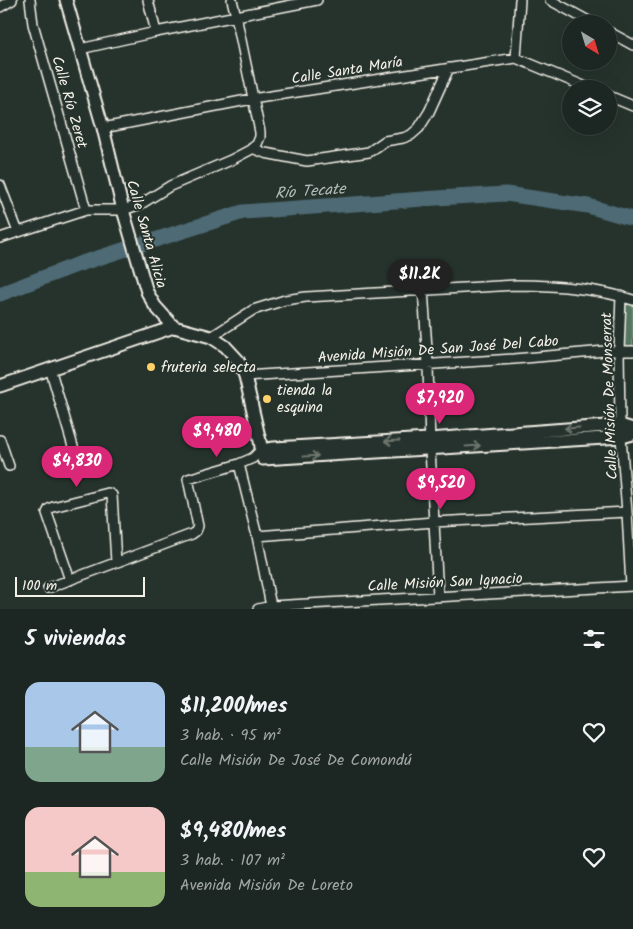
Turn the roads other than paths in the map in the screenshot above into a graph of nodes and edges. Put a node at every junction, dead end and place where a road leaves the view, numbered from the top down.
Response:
1 (12, 0) edge
2 (30, 0) edge
3 (66, 0) edge
4 (148, 0) edge
5 (232, 0) edge
6 (317, 0) edge
7 (520, 0) edge
8 (550, 0) edge
9 (0, 7) edge
10 (578, 15) edge
11 (236, 16) junction
12 (156, 32) junction
13 (618, 37) edge
14 (633, 45) edge
15 (80, 49) junction
16 (516, 58) junction
17 (449, 68) junction
18 (569, 80) edge
19 (252, 99) junction
20 (617, 99) edge
21 (633, 106) edge
22 (103, 128) junction
23 (252, 148) junction
24 (0, 185) edge
25 (2, 195) edge
26 (86, 210) junction
27 (123, 210) junction
28 (18, 232) junction
29 (0, 238) edge
30 (424, 289) junction
31 (621, 296) junction
32 (633, 300) edge
33 (174, 327) junction
34 (211, 337) junction
35 (633, 351) edge
36 (620, 352) junction
37 (428, 364) junction
38 (50, 368) junction
39 (245, 376) junction
40 (0, 386) edge
41 (620, 425) junction
42 (633, 429) edge
43 (627, 436) edge
44 (0, 440) edge
45 (430, 444) junction
46 (74, 450) dead end
47 (259, 455) junction
48 (239, 464) junction
49 (9, 466) dead end
50 (628, 512) junction
51 (434, 522) junction
52 (257, 536) junction
53 (116, 562) junction
54 (70, 580) junction
55 (632, 586) edge
56 (48, 588) dead end
57 (438, 596) junction
58 (271, 606) junction
59 (258, 609) edge

1 - 9 street
2 - 26 street, Calle Río Zeret
3 - 15 street, Calle Santa Alicia
4 - 12 street
5 - 11 street
6 - 11 street
7 - 16 street
8 - 10 street
11 - 12 street
11 - 19 street
12 - 15 street
13 - 14 street
15 - 22 street, Calle Santa Alicia
16 - 17 street, Calle Santa María
16 - 18 street
17 - 19 street, Calle Santa María
17 - 23 street
19 - 22 street, Calle Santa María
19 - 23 street
20 - 21 street
22 - 27 street, Calle Santa Alicia
23 - 27 street
24 - 25 street
25 - 28 street
26 - 27 street
26 - 28 street
27 - 33 street, Calle Santa Alicia
28 - 29 street
30 - 31 street
30 - 34 street
30 - 37 street
31 - 32 street
31 - 36 street, Calle Misión De Monserrat
33 - 34 street
33 - 38 street
34 - 39 street
35 - 36 street, Avenida Misión De San José Del Cabo
36 - 37 street, Avenida Misión De San José Del Cabo
36 - 41 street, Calle Misión De Monserrat
37 - 39 street, Avenida Misión De San José Del Cabo
37 - 45 street
38 - 40 street
38 - 46 street
39 - 47 street
41 - 42 street
41 - 43 street, Calle Misión De Monserrat
41 -> 45 street
45 -> 43 street
43 - 50 street, Calle Misión De Monserrat
44 - 49 street
45 - 47 street
45 - 51 street
47 - 48 street
48 - 52 street
48 - 53 street
50 - 51 street
50 - 55 street, Calle Misión De Monserrat
51 - 52 street
51 - 57 street
52 - 58 street
53 - 54 street
53 - 54 street
54 - 56 street
55 - 57 street, Calle Misión San Ignacio
57 - 58 street, Calle Misión San Ignacio
58 - 59 street, Calle Misión San Ignacio

